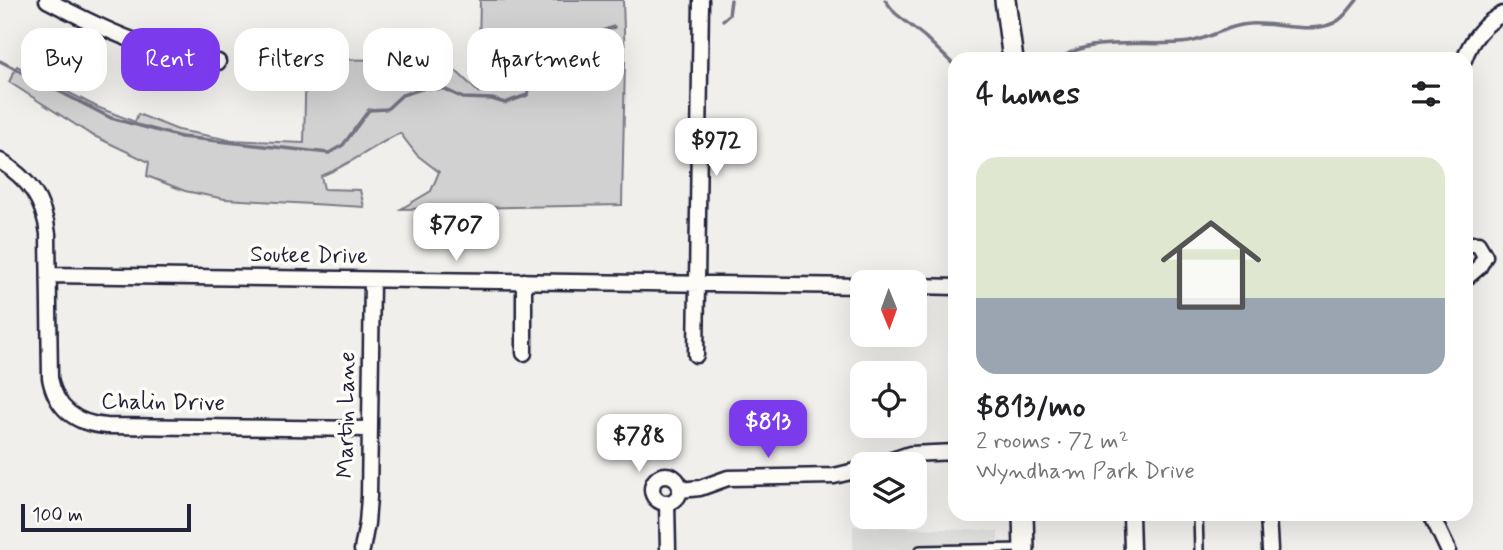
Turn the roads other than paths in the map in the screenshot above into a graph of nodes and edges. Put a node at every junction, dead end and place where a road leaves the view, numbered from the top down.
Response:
1 (47, 0) edge
2 (701, 0) edge
3 (1006, 0) edge
4 (1503, 14) edge
5 (121, 37) edge
6 (1012, 52) edge
7 (1468, 52) edge
8 (0, 161) edge
9 (1473, 244) edge
10 (1473, 272) edge
11 (49, 275) junction
12 (372, 280) junction
13 (524, 281) junction
14 (696, 283) junction
15 (850, 286) edge
16 (928, 286) edge
17 (948, 287) edge
18 (524, 353) dead end
19 (696, 355) dead end
20 (369, 429) junction
21 (948, 453) edge
22 (927, 454) edge
23 (850, 473) edge
24 (680, 490) junction
25 (667, 503) junction
26 (1023, 521) edge
27 (1131, 521) edge
28 (1198, 521) edge
29 (1269, 521) edge
30 (1434, 521) edge
31 (1024, 549) edge
32 (362, 550) edge
33 (668, 550) edge
34 (920, 550) edge
35 (1132, 550) edge
36 (1199, 550) edge
37 (1270, 550) edge
38 (1448, 550) edge

1 - 5 street
2 - 14 street
3 - 6 main road
4 - 7 street
8 - 11 street, Chalin Drive
9 - 10 street
11 - 12 street, Soutee Drive
11 - 20 street, Chalin Drive
12 - 13 street, Soutee Drive
12 - 20 street, Martin Lane
13 - 14 street, Soutee Drive
13 - 18 street
14 - 15 street, Soutee Drive
14 - 19 street
16 - 17 street
20 - 32 street, Martin Lane
21 - 22 street
23 - 24 street
24 - 25 street
24 - 25 street
25 - 33 street
26 - 31 main road
27 - 35 street
28 - 36 lane
29 - 37 street
30 - 38 street
31 - 34 lane

